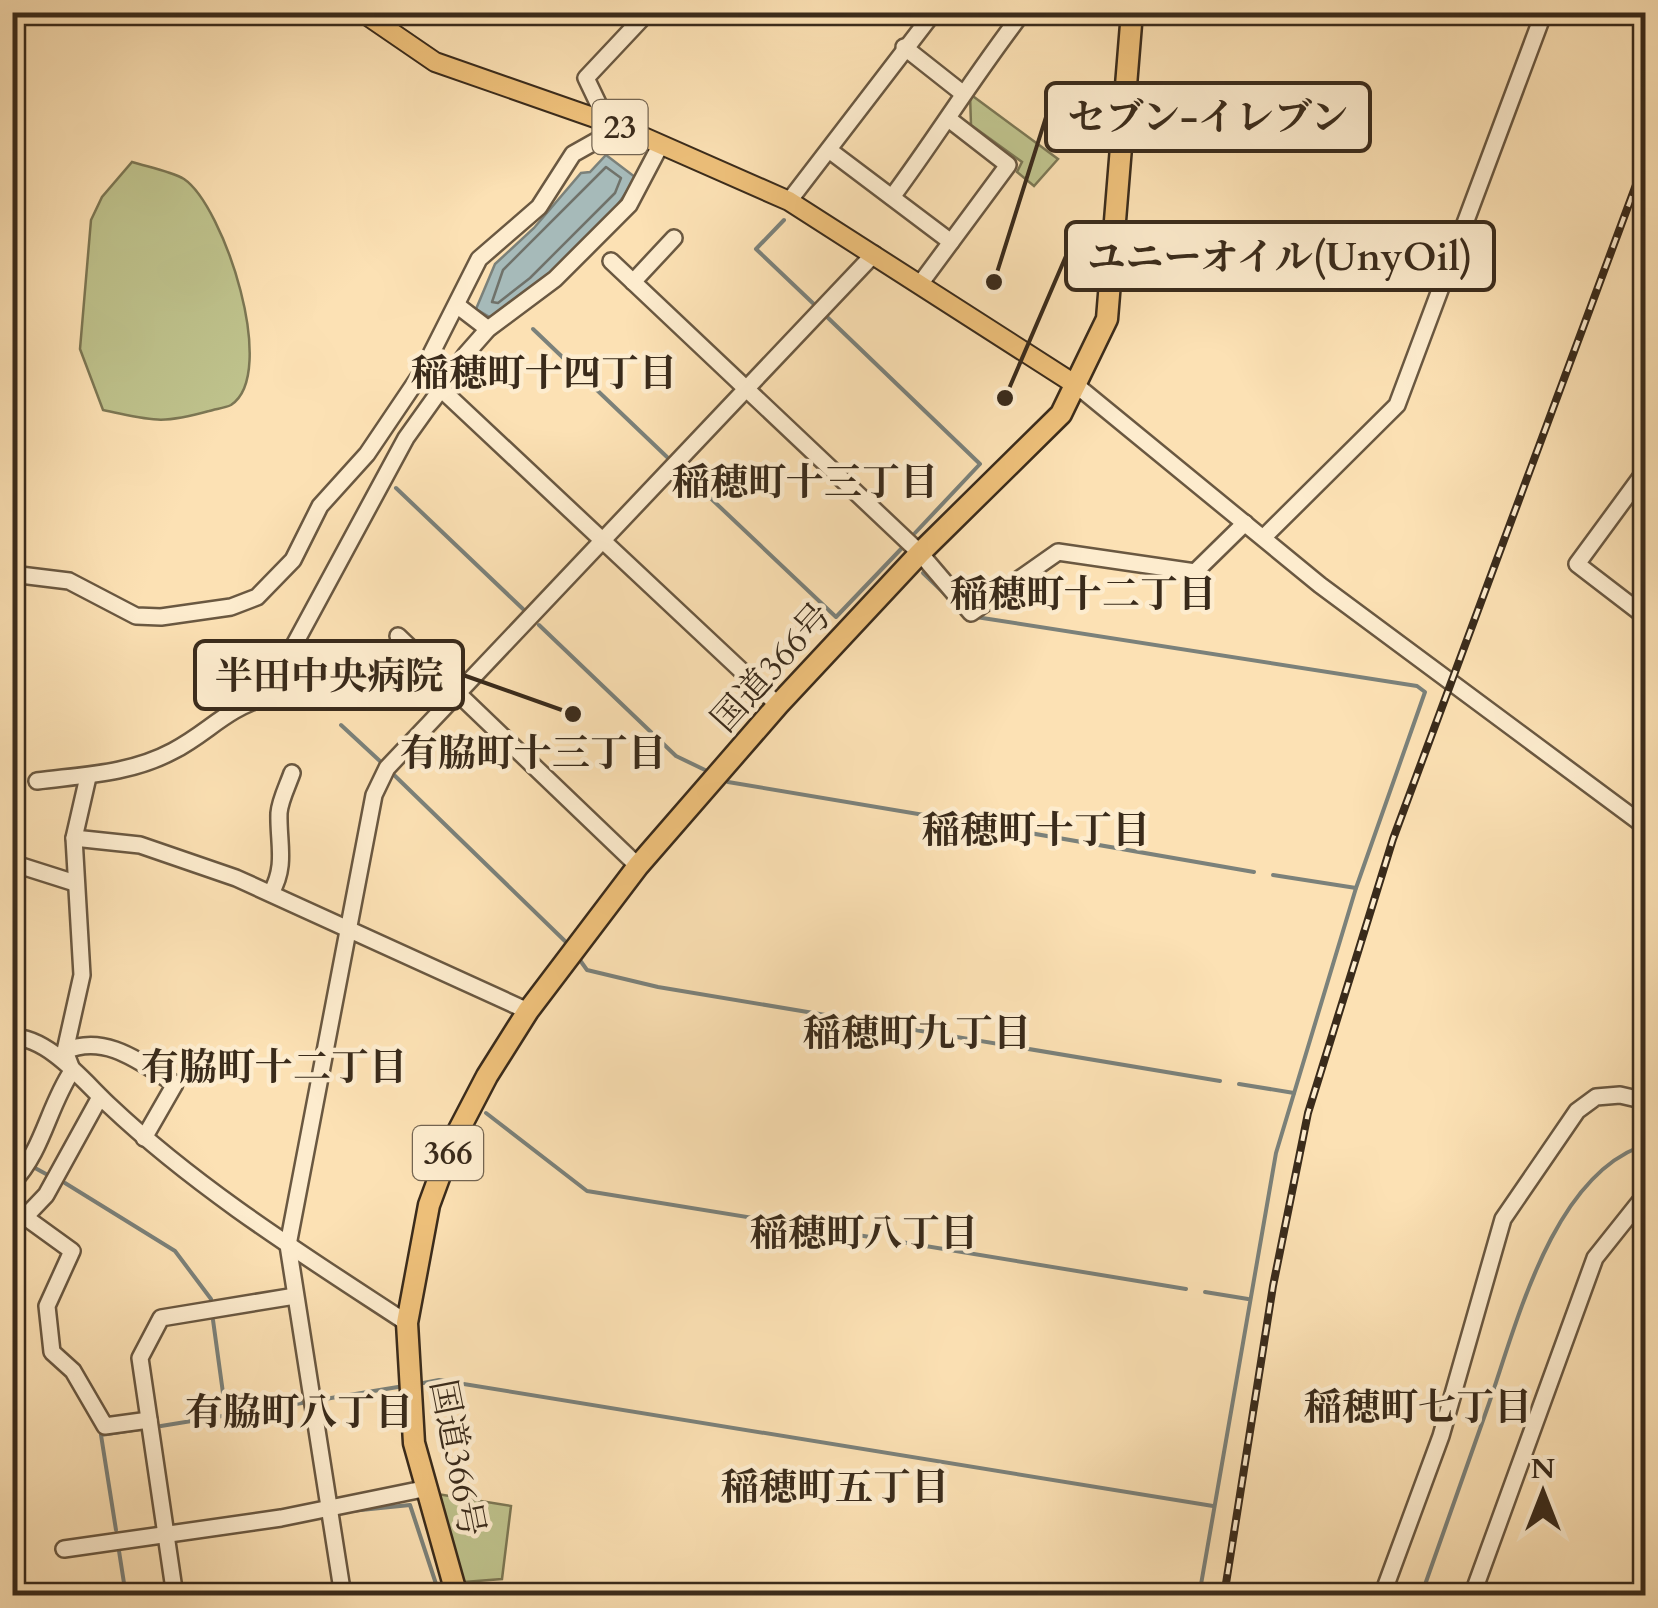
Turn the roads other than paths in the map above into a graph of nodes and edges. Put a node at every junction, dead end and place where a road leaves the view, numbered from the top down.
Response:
1 (362, 12) edge
2 (648, 12) edge
3 (934, 12) edge
4 (1022, 12) edge
5 (1132, 12) edge
6 (1544, 12) edge
7 (904, 47) junction
8 (961, 92) junction
9 (950, 120) junction
10 (614, 125) junction
11 (660, 146) junction
12 (828, 150) junction
13 (892, 198) junction
14 (789, 201) junction
15 (674, 238) dead end
16 (952, 242) junction
17 (874, 254) junction
18 (611, 261) dead end
19 (633, 282) junction
20 (920, 284) junction
21 (458, 306) junction
22 (488, 329) junction
23 (1076, 386) junction
24 (442, 390) junction
25 (747, 390) junction
26 (1646, 470) edge
27 (1245, 523) junction
28 (1264, 538) junction
29 (601, 542) junction
30 (920, 553) junction
31 (12, 574) edge
32 (1646, 617) edge
33 (398, 636) dead end
34 (459, 694) junction
35 (778, 706) junction
36 (292, 773) dead end
37 (88, 778) junction
38 (36, 781) dead end
39 (1644, 824) edge
40 (74, 838) junction
41 (12, 863) edge
42 (638, 866) junction
43 (74, 883) junction
44 (271, 894) junction
45 (346, 932) junction
46 (528, 1012) junction
47 (12, 1036) edge
48 (65, 1051) junction
49 (72, 1071) junction
50 (100, 1097) junction
51 (1646, 1101) edge
52 (144, 1138) junction
53 (12, 1182) edge
54 (1642, 1205) edge
55 (19, 1215) edge
56 (288, 1245) junction
57 (296, 1296) junction
58 (407, 1323) junction
59 (149, 1420) junction
60 (424, 1489) junction
61 (330, 1508) junction
62 (166, 1533) junction
63 (64, 1548) dead end
64 (174, 1596) edge
65 (344, 1596) edge
66 (456, 1596) edge
67 (1382, 1596) edge
68 (1472, 1596) edge

1 - 10 main road, 23
2 - 10 street
3 - 7 street
4 - 8 street
5 - 23 highway, 国道366号 / 366
6 - 28 street
7 - 8 street
7 - 12 street
8 - 9 street
9 - 13 street
9 - 16 street
10 - 11 main road, 23
10 - 21 street
11 - 14 main road, 23
11 - 22 street
12 - 13 street
12 - 14 street
13 - 16 street
14 - 17 main road, 23
15 - 19 street
16 - 20 street
17 - 20 main road, 23
17 - 25 street
18 - 19 street
19 - 25 street
20 - 23 main road, 23
21 - 22 street
21 - 31 street
22 - 24 street
23 - 27 street
23 - 30 highway, 国道366号 / 366
24 - 29 street
24 - 37 street
25 - 29 street
25 - 30 street
26 - 32 street
27 - 28 street
27 - 30 street
28 - 39 street
29 - 34 street
29 - 35 street
30 - 35 highway, 国道366号 / 366
33 - 34 street
34 - 42 street
34 - 45 street
35 - 42 highway, 国道366号 / 366
36 - 44 street
37 - 38 street
37 - 40 street
40 - 43 street
40 - 44 street
41 - 43 street
42 - 46 highway, 国道366号 / 366
43 - 48 street
44 - 45 street
45 - 46 street
45 - 56 street
46 - 58 highway, 国道366号 / 366
47 - 49 street
48 - 49 street
48 - 52 street
49 - 50 street
49 - 53 street
50 - 52 street
50 - 55 street
51 - 67 street
52 - 56 street
54 - 68 street
55 - 59 street
56 - 57 street
56 - 58 street
57 - 59 street
57 - 61 street
58 - 60 highway, 国道366号 / 366
59 - 62 street
60 - 61 street
60 - 66 highway, 国道366号 / 366
61 - 62 street
61 - 65 street
62 - 63 street
62 - 64 street

